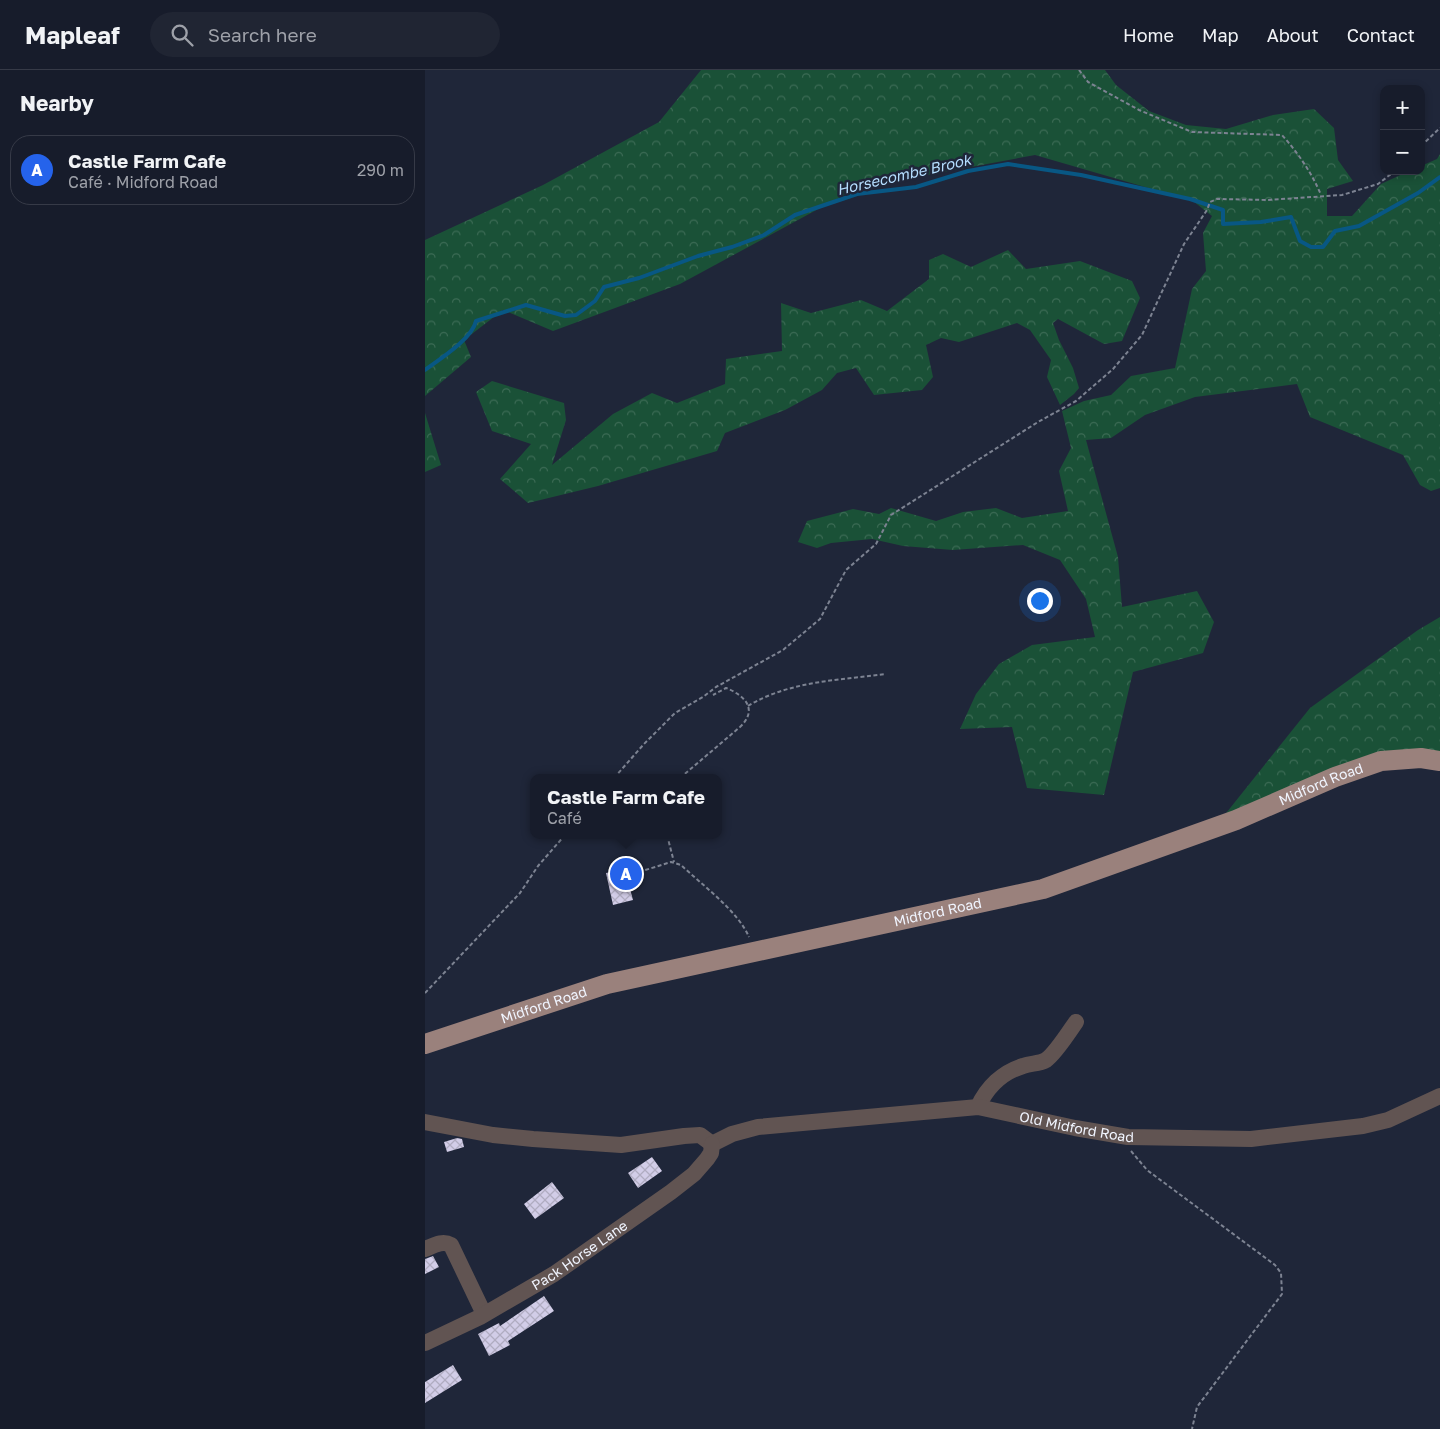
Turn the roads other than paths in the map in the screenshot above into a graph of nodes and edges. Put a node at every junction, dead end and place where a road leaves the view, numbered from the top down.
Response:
1 (1440, 761) edge
2 (1076, 1022) dead end
3 (425, 1044) edge
4 (1440, 1096) edge
5 (977, 1107) junction
6 (425, 1122) edge
7 (712, 1144) junction
8 (425, 1249) edge
9 (485, 1314) junction
10 (425, 1343) edge

1 - 3 main road, Midford Road
2 - 5 street
4 - 5 street, Old Midford Road
5 - 7 street, Old Midford Road
6 - 7 street
7 - 9 street, Pack Horse Lane
8 - 9 street
9 - 10 street, Pack Horse Lane

